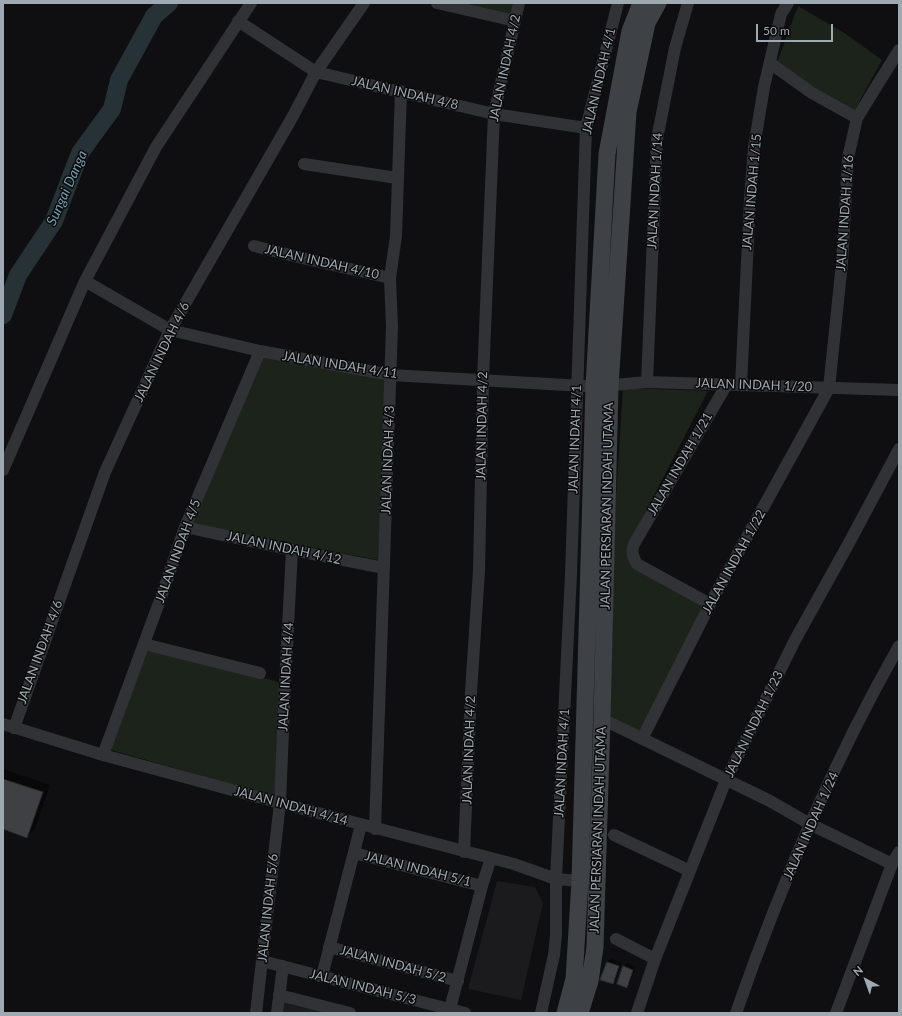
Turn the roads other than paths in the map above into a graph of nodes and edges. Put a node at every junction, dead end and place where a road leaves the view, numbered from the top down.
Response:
1 (251, 3) edge
2 (364, 3) edge
3 (437, 3) edge
4 (519, 3) edge
5 (618, 3) edge
6 (641, 3) edge
7 (658, 3) edge
8 (688, 3) edge
9 (788, 3) edge
10 (238, 21) junction
11 (515, 22) junction
12 (899, 50) edge
13 (770, 63) junction
14 (316, 72) junction
15 (401, 91) junction
16 (494, 114) junction
17 (857, 118) junction
18 (586, 128) junction
19 (304, 164) dead end
20 (397, 178) junction
21 (254, 246) dead end
22 (390, 278) junction
23 (85, 281) junction
24 (170, 330) junction
25 (260, 351) junction
26 (391, 375) junction
27 (483, 379) junction
28 (646, 382) junction
29 (726, 384) junction
30 (741, 385) junction
31 (577, 386) junction
32 (602, 386) junction
33 (829, 388) junction
34 (899, 390) edge
35 (899, 449) edge
36 (3, 470) edge
37 (185, 527) junction
38 (292, 550) junction
39 (384, 568) junction
40 (710, 604) junction
41 (144, 644) junction
42 (899, 646) edge
43 (260, 673) dead end
44 (602, 719) junction
45 (8, 726) edge
46 (642, 739) junction
47 (103, 755) junction
48 (726, 780) junction
49 (280, 803) junction
50 (361, 824) junction
51 (810, 824) junction
52 (375, 829) junction
53 (614, 835) dead end
54 (464, 852) junction
55 (899, 852) edge
56 (354, 853) junction
57 (491, 858) junction
58 (892, 864) junction
59 (690, 871) junction
60 (556, 879) junction
61 (580, 881) junction
62 (482, 886) junction
63 (616, 939) dead end
64 (329, 947) junction
65 (655, 959) junction
66 (262, 961) junction
67 (283, 966) junction
68 (322, 976) junction
69 (458, 981) junction
70 (279, 995) junction
71 (418, 1007) edge
72 (450, 1009) junction
73 (256, 1013) edge
74 (277, 1013) edge
75 (350, 1013) edge
76 (465, 1013) edge
77 (541, 1013) edge
78 (565, 1013) edge
79 (580, 1013) edge
80 (637, 1013) edge
81 (736, 1013) edge
82 (836, 1013) edge

1 - 10 street
2 - 14 street, JALAN INDAH 4/6
3 - 11 street
4 - 11 street, JALAN INDAH 4/2
5 - 18 street, JALAN INDAH 4/1
6 - 32 main road, JALAN PERSIARAN INDAH UTAMA
7 - 32 main road, JALAN PERSIARAN INDAH UTAMA
8 - 28 street, JALAN INDAH 1/14
9 - 13 street, JALAN INDAH 1/15
10 - 14 street, JALAN INDAH 4/8
10 - 23 street
11 - 16 street, JALAN INDAH 4/2
12 - 17 street, JALAN INDAH 1/16
13 - 17 street
13 - 30 street, JALAN INDAH 1/15
14 - 15 street, JALAN INDAH 4/8
14 - 24 street, JALAN INDAH 4/6
15 - 16 street, JALAN INDAH 4/8
15 - 20 street, JALAN INDAH 4/3
16 - 18 street, JALAN INDAH 4/8
16 - 27 street, JALAN INDAH 4/2
17 - 33 street, JALAN INDAH 1/16
18 - 31 street, JALAN INDAH 4/1
19 - 20 street
20 - 22 street, JALAN INDAH 4/3
21 - 22 street, JALAN INDAH 4/10
22 - 26 street, JALAN INDAH 4/3
23 - 24 street, JALAN INDAH 4/11
23 - 36 street
24 - 25 street, JALAN INDAH 4/11
24 - 45 street, JALAN INDAH 4/6
25 - 26 street, JALAN INDAH 4/11
25 - 37 street, JALAN INDAH 4/5
26 - 27 street, JALAN INDAH 4/11
26 - 39 street, JALAN INDAH 4/3
27 - 31 street, JALAN INDAH 4/11
27 - 54 street, JALAN INDAH 4/2
28 - 29 street, JALAN INDAH 1/20
28 - 32 street, JALAN INDAH 1/20
29 - 30 street, JALAN INDAH 1/20
29 - 40 street, JALAN INDAH 1/21
30 - 33 street, JALAN INDAH 1/20
31 - 32 street, JALAN INDAH 4/11
31 - 60 street, JALAN INDAH 4/1
32 - 44 main road, JALAN PERSIARAN INDAH UTAMA
32 - 61 main road, JALAN PERSIARAN INDAH UTAMA
33 - 34 street, JALAN INDAH 1/20
33 - 40 street, JALAN INDAH 1/22
35 - 48 street, JALAN INDAH 1/23
37 - 38 street, JALAN INDAH 4/12
37 - 41 street, JALAN INDAH 4/5
38 - 39 street, JALAN INDAH 4/12
38 - 49 street, JALAN INDAH 4/4
39 - 52 street, JALAN INDAH 4/3
40 - 46 street, JALAN INDAH 1/22
41 - 43 street
41 - 47 street, JALAN INDAH 4/5
42 - 51 street, JALAN INDAH 1/24
44 - 46 street
44 - 79 main road, JALAN PERSIARAN INDAH UTAMA
45 - 47 street, JALAN INDAH 4/14
46 - 48 street
47 - 49 street, JALAN INDAH 4/14
48 - 51 street
48 - 59 street, JALAN INDAH 1/23
49 - 50 street, JALAN INDAH 4/14
49 - 66 street, JALAN INDAH 5/6
50 - 52 street, JALAN INDAH 4/14
50 - 56 street
51 - 58 street
51 - 81 street, JALAN INDAH 1/24
52 - 54 street, JALAN INDAH 4/14
53 - 59 street
54 - 57 street, JALAN INDAH 4/14
55 - 58 street
56 - 62 street, JALAN INDAH 5/1
56 - 64 street
57 - 60 street, JALAN INDAH 4/14
57 - 62 street
58 - 82 street
59 - 65 street, JALAN INDAH 1/23
60 - 61 street, JALAN INDAH 4/14
60 - 77 street
61 - 78 main road, JALAN PERSIARAN INDAH UTAMA
62 - 69 street
63 - 65 street
64 - 68 street
64 - 69 street, JALAN INDAH 5/2
65 - 80 street, JALAN INDAH 1/23
66 - 67 street, JALAN INDAH 5/3
66 - 73 street, JALAN INDAH 5/6
67 - 68 street, JALAN INDAH 5/3
67 - 70 street
68 - 71 street, JALAN INDAH 5/3
69 - 72 street
70 - 74 street
70 - 75 street
71 - 72 street, JALAN INDAH 5/3
72 - 76 street, JALAN INDAH 5/3

